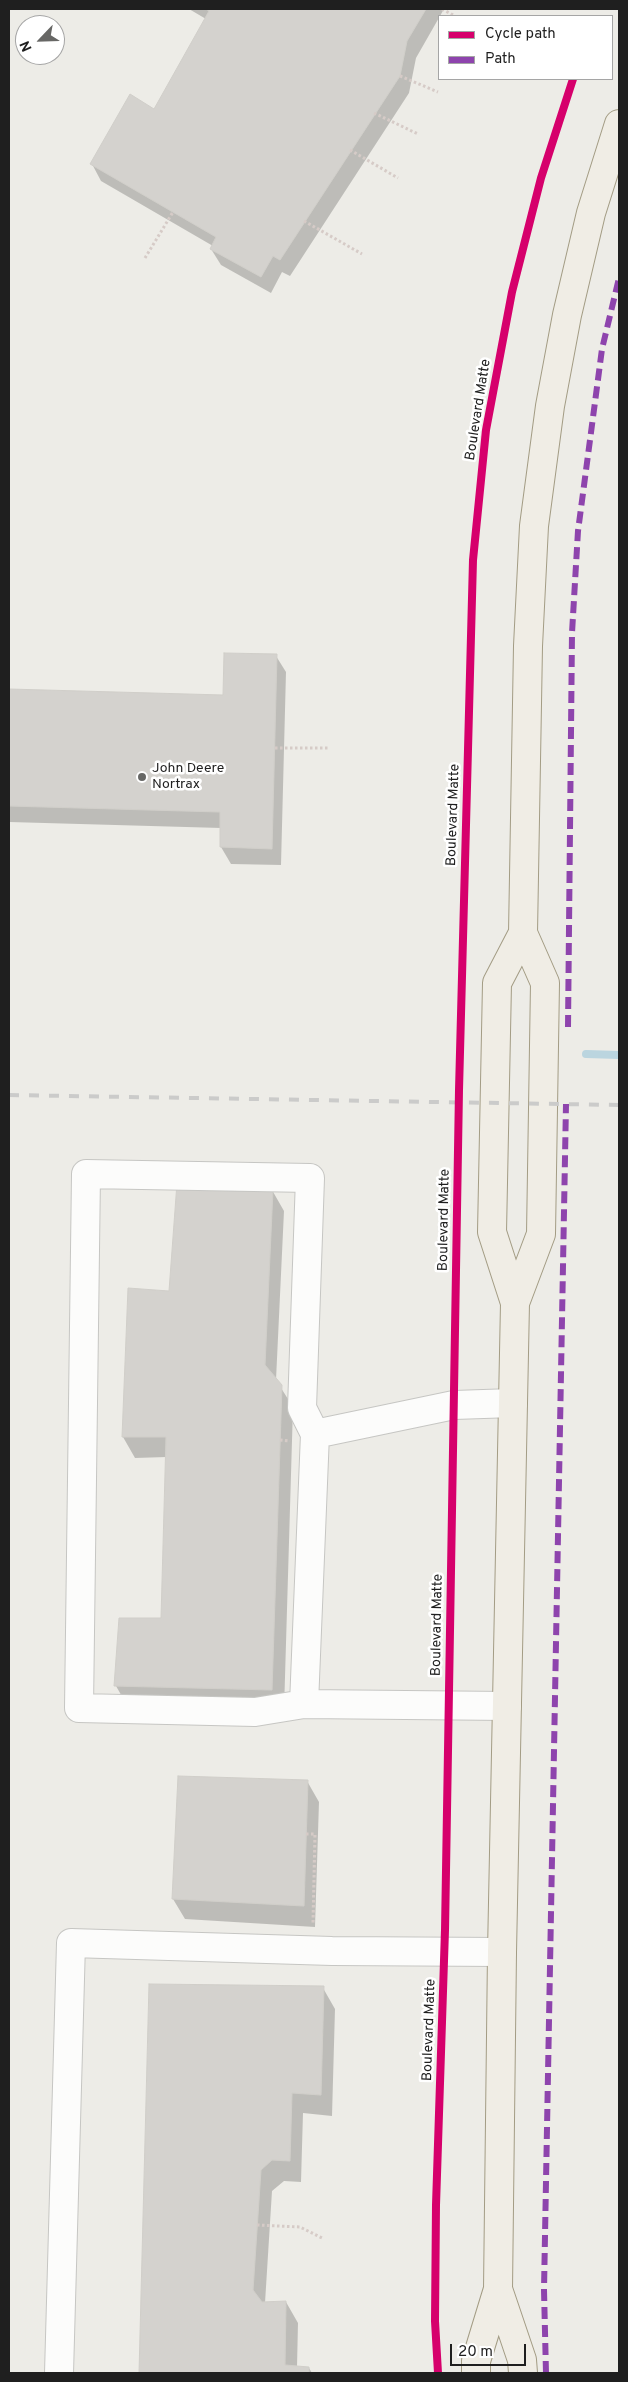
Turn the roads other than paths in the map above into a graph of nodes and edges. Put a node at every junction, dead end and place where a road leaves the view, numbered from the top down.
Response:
1 (619, 124) edge
2 (523, 933) junction
3 (515, 1303) junction
4 (513, 1403) junction
5 (315, 1434) junction
6 (304, 1704) junction
7 (507, 1706) junction
8 (502, 1952) junction
9 (498, 2289) junction
10 (59, 2373) edge
11 (476, 2373) edge
12 (523, 2373) edge

1 - 2 main road
2 - 3 main road
2 - 3 main road
3 - 4 main road
4 - 5 lane
4 - 7 main road
5 - 6 lane
5 - 6 lane
6 - 7 lane
7 - 8 main road
8 - 9 main road
8 - 10 lane
9 - 11 main road
9 - 12 main road

